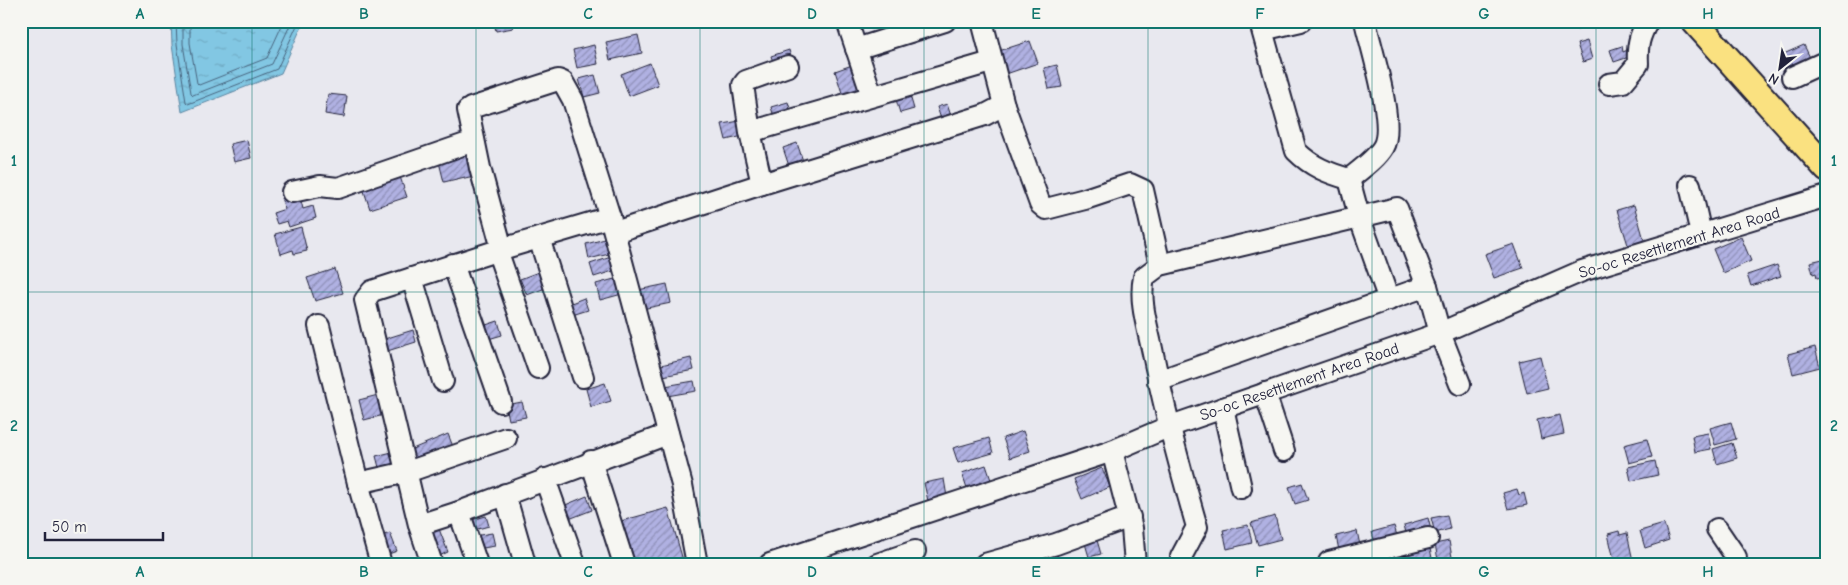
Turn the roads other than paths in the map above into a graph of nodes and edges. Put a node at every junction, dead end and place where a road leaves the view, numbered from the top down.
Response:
1 (847, 21) edge
2 (945, 21) edge
3 (982, 21) edge
4 (1301, 21) edge
5 (1364, 21) edge
6 (1648, 21) edge
7 (1694, 21) edge
8 (856, 49) junction
9 (1827, 61) edge
10 (991, 62) junction
11 (788, 66) dead end
12 (1792, 77) dead end
13 (1609, 84) dead end
14 (872, 96) junction
15 (1004, 105) junction
16 (750, 132) junction
17 (474, 141) junction
18 (1827, 169) edge
19 (1349, 179) junction
20 (762, 184) junction
21 (1690, 185) dead end
22 (292, 192) dead end
23 (1827, 196) edge
24 (1359, 216) junction
25 (612, 225) junction
26 (1701, 234) junction
27 (539, 238) junction
28 (499, 250) junction
29 (453, 264) junction
30 (1160, 265) junction
31 (412, 278) junction
32 (1427, 286) junction
33 (1388, 300) junction
34 (319, 326) dead end
35 (1440, 333) junction
36 (538, 368) dead end
37 (583, 377) dead end
38 (443, 381) dead end
39 (1158, 381) junction
40 (1460, 384) dead end
41 (1264, 393) junction
42 (501, 402) dead end
43 (1223, 408) junction
44 (1168, 426) junction
45 (668, 434) junction
46 (506, 438) dead end
47 (1112, 451) junction
48 (1284, 451) dead end
49 (591, 461) junction
50 (407, 472) junction
51 (545, 479) junction
52 (358, 483) junction
53 (1241, 488) dead end
54 (505, 494) junction
55 (458, 512) junction
56 (1130, 517) junction
57 (419, 525) junction
58 (1717, 529) dead end
59 (1428, 538) dead end
60 (915, 551) dead end
61 (381, 564) edge
62 (432, 564) edge
63 (477, 564) edge
64 (525, 564) edge
65 (575, 564) edge
66 (624, 564) edge
67 (697, 564) edge
68 (770, 564) edge
69 (877, 564) edge
70 (985, 564) edge
71 (1135, 564) edge
72 (1183, 564) edge
73 (1329, 564) edge
74 (1735, 564) edge

1 - 8 street
2 - 8 street
3 - 10 street
4 - 19 street
5 - 19 street
6 - 13 street
7 - 18 main road
8 - 14 street
9 - 12 street
10 - 14 street
10 - 15 street
11 - 16 street
14 - 16 street
15 - 20 street
15 - 30 street
16 - 20 street
17 - 22 street
17 - 25 street
17 - 28 street
19 - 24 street
20 - 25 street
21 - 26 street
23 - 26 street, So-oc Resettlement Area Road
24 - 30 street
24 - 32 street
24 - 33 street
25 - 27 street
25 - 45 street
26 - 35 street, So-oc Resettlement Area Road
27 - 28 street
27 - 37 street
28 - 29 street
28 - 36 street
29 - 31 street
29 - 42 street
30 - 39 street
31 - 38 street
31 - 50 street
32 - 33 street
32 - 35 street
33 - 39 street
34 - 52 street
35 - 40 street
35 - 41 street, So-oc Resettlement Area Road
39 - 44 street
41 - 43 street, So-oc Resettlement Area Road
41 - 48 street
43 - 44 street, So-oc Resettlement Area Road
43 - 53 street
44 - 47 street, So-oc Resettlement Area Road
44 - 72 street
45 - 49 street
45 - 67 street
46 - 50 street
47 - 56 street
47 - 68 street, So-oc Resettlement Area Road
49 - 51 street
49 - 66 street
50 - 52 street
50 - 57 street
51 - 54 street
51 - 65 street
52 - 61 street
54 - 55 street
54 - 64 street
55 - 57 street
55 - 63 street
56 - 70 street
56 - 71 street
57 - 62 street
58 - 74 street
59 - 73 street
60 - 69 street

